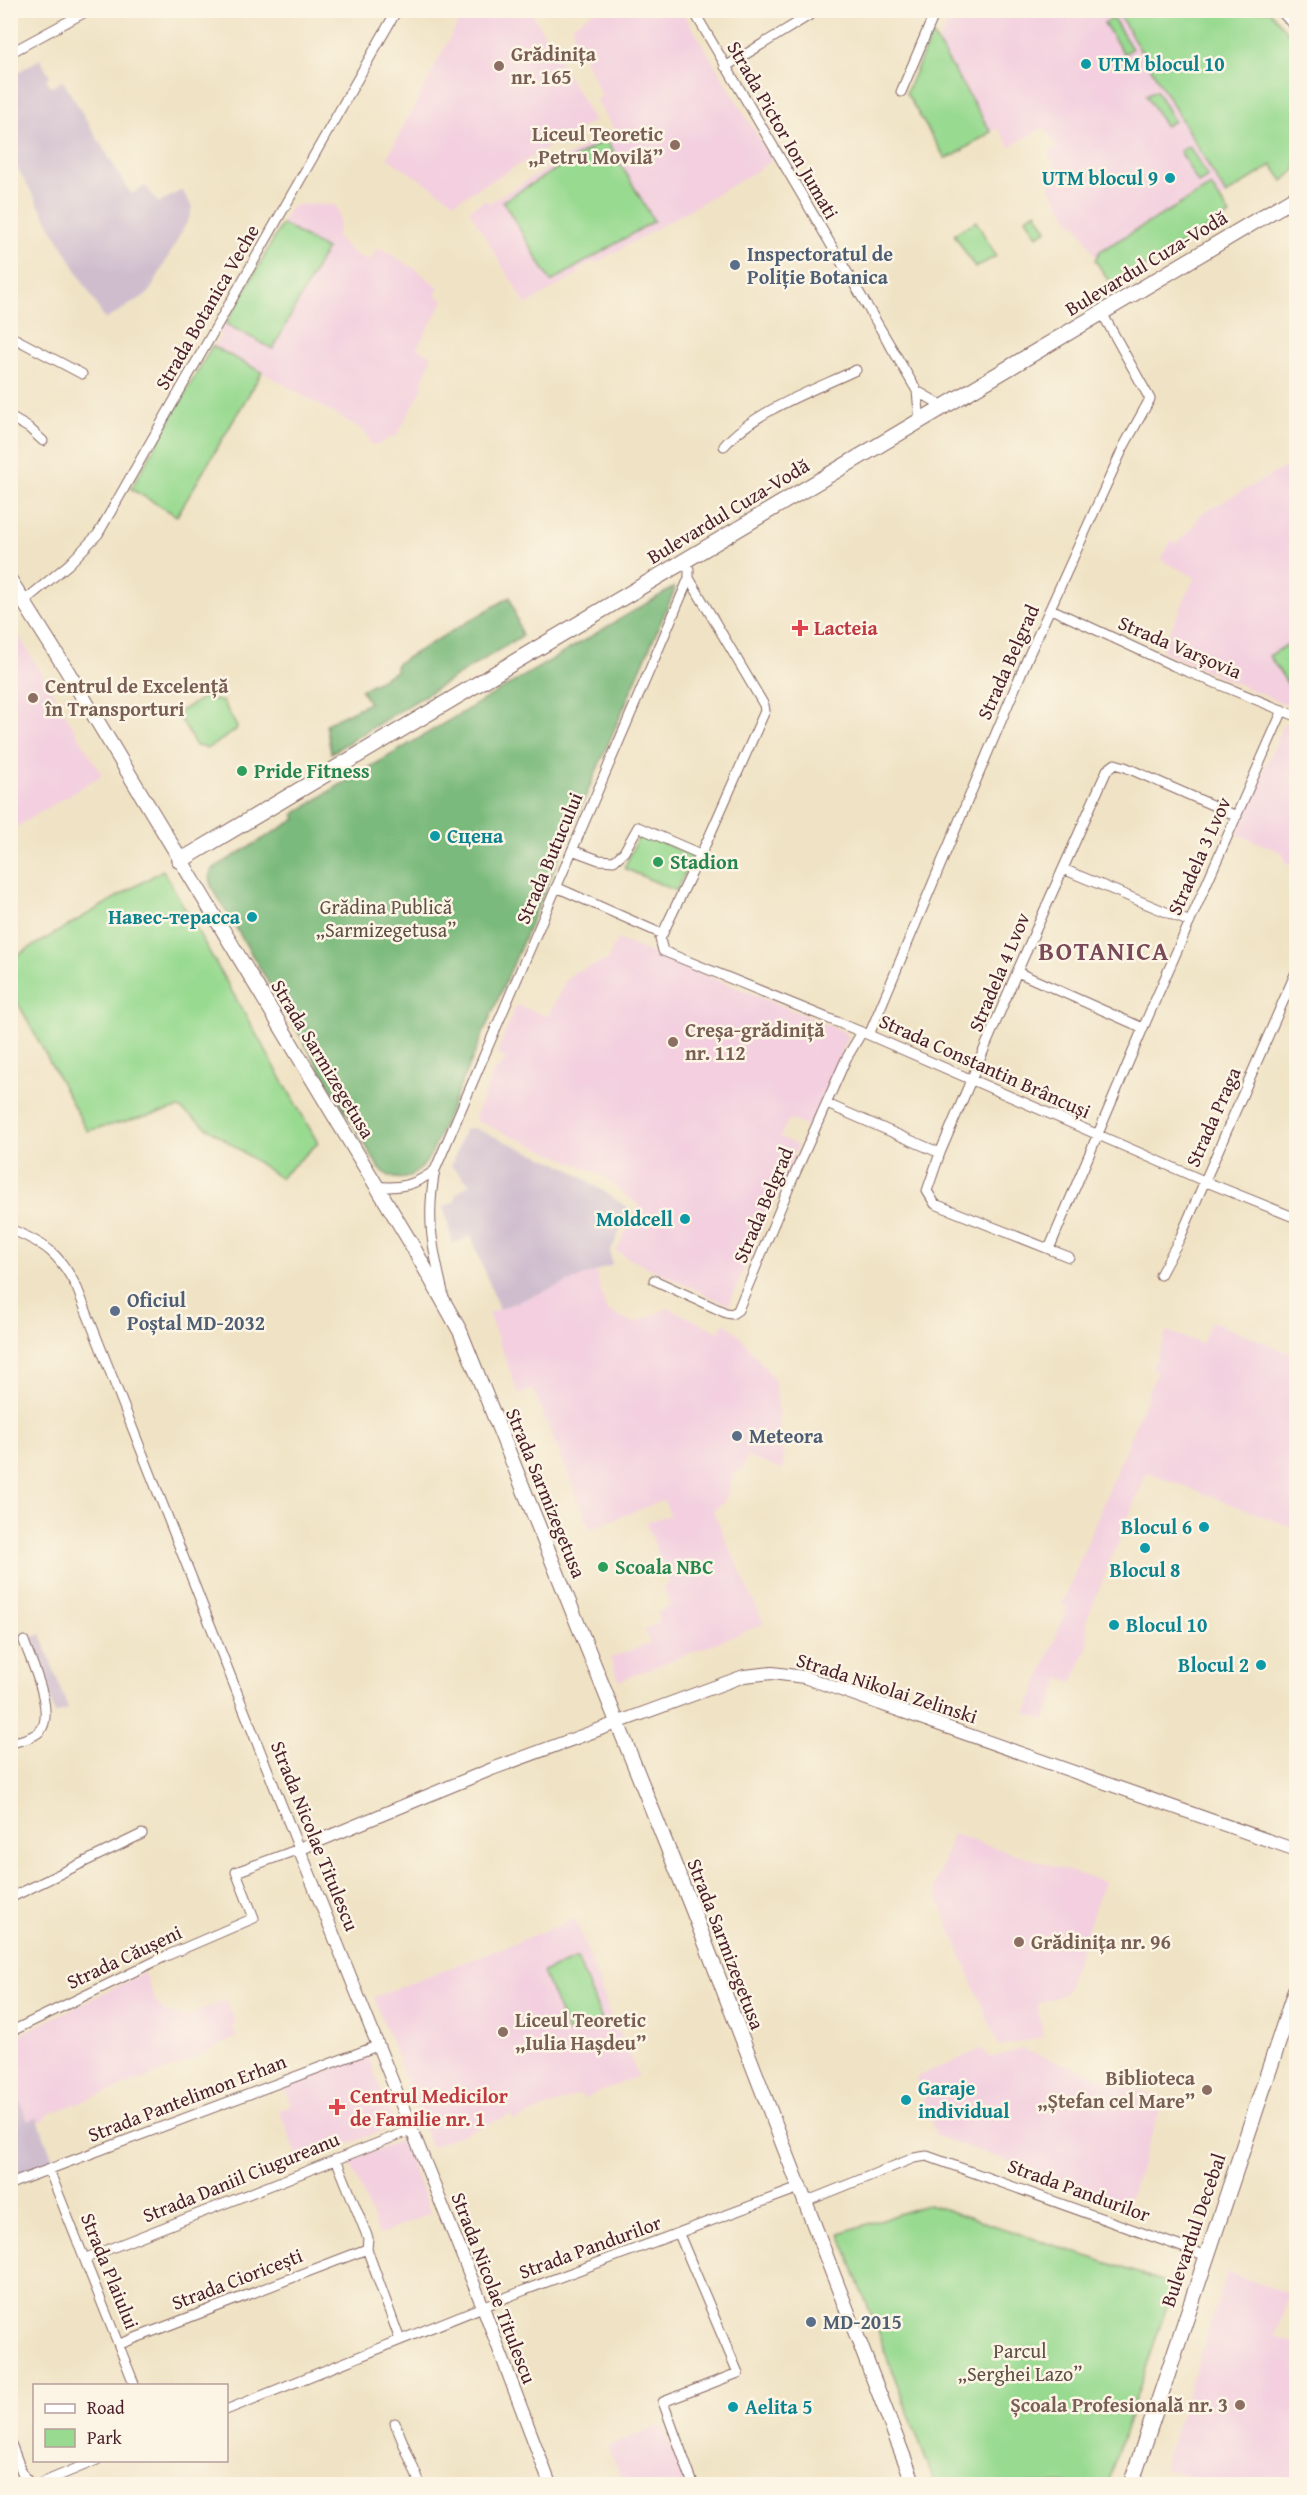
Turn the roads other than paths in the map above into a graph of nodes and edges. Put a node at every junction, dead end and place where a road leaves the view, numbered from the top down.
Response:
1 (397, 10) edge
2 (693, 10) edge
3 (818, 10) edge
4 (936, 10) edge
5 (1280, 10) edge
6 (86, 11) edge
7 (1296, 28) edge
8 (10, 53) edge
9 (725, 67) junction
10 (901, 92) dead end
11 (1296, 197) edge
12 (1102, 313) junction
13 (10, 336) edge
14 (856, 370) dead end
15 (82, 374) dead end
16 (917, 391) junction
17 (945, 407) junction
18 (10, 417) edge
19 (920, 422) junction
20 (43, 441) dead end
21 (724, 446) dead end
22 (685, 561) junction
23 (689, 578) junction
24 (10, 580) edge
25 (23, 602) junction
26 (1051, 609) junction
27 (1283, 710) junction
28 (1296, 716) edge
29 (1237, 816) junction
30 (572, 850) junction
31 (700, 854) junction
32 (180, 861) junction
33 (1063, 868) junction
34 (556, 887) junction
35 (1190, 922) junction
36 (662, 934) junction
37 (1017, 972) junction
38 (1296, 972) edge
39 (1143, 1028) junction
40 (866, 1033) junction
41 (973, 1079) junction
42 (827, 1104) junction
43 (1098, 1135) junction
44 (940, 1153) junction
45 (435, 1170) junction
46 (1204, 1181) junction
47 (376, 1186) junction
48 (1296, 1218) edge
49 (10, 1229) edge
50 (1049, 1249) junction
51 (1069, 1257) dead end
52 (1161, 1275) dead end
53 (654, 1280) dead end
54 (444, 1300) junction
55 (24, 1641) dead end
56 (617, 1724) junction
57 (10, 1743) edge
58 (142, 1833) dead end
59 (299, 1849) junction
60 (1296, 1850) edge
61 (10, 1898) edge
62 (1296, 1989) edge
63 (10, 2032) edge
64 (376, 2046) junction
65 (411, 2130) junction
66 (336, 2159) junction
67 (50, 2170) junction
68 (10, 2184) edge
69 (800, 2188) junction
70 (805, 2202) junction
71 (679, 2234) junction
72 (367, 2249) junction
73 (1207, 2256) junction
74 (86, 2258) junction
75 (483, 2307) junction
76 (400, 2340) junction
77 (120, 2344) junction
78 (135, 2384) edge
79 (228, 2409) edge
80 (395, 2423) dead end
81 (10, 2441) edge
82 (92, 2462) edge
83 (30, 2484) edge
84 (39, 2484) edge
85 (420, 2484) edge
86 (550, 2484) edge
87 (693, 2484) edge
88 (914, 2484) edge
89 (1131, 2484) edge

1 - 25 street, Strada Botanica Veche
2 - 9 street, Strada Pictor Ion Jumati
3 - 9 street
4 - 10 street
5 - 7 street
6 - 8 street
9 - 16 street, Strada Pictor Ion Jumati
11 - 12 main road, Bulevardul Cuza-Vodă
12 - 17 main road, Bulevardul Cuza-Vodă
12 - 26 street, Strada Belgrad
13 - 15 street
14 - 21 street
16 - 17 street, Strada Pictor Ion Jumati
16 - 19 street, Strada Pictor Ion Jumati
17 - 19 main road, Bulevardul Cuza-Vodă
18 - 20 street
19 - 22 main road, Bulevardul Cuza-Vodă
22 - 23 street
22 - 32 main road, Bulevardul Cuza-Vodă
23 - 30 street, Strada Butucului
23 - 31 street
24 - 25 main road, Strada Sarmizegetusa
25 - 32 main road, Strada Sarmizegetusa
26 - 27 street, Strada Varșovia
26 - 40 street, Strada Belgrad
27 - 28 street, Strada Varșovia
27 - 29 street, Stradela 3 Lvov
29 - 33 street, Stradela 4 Lvov
29 - 35 street, Stradela 3 Lvov
30 - 31 street
30 - 34 street, Strada Butucului
31 - 36 street
32 - 47 main road, Strada Sarmizegetusa
33 - 35 street
33 - 37 street, Stradela 4 Lvov
34 - 36 street
34 - 45 street, Strada Butucului
35 - 39 street, Stradela 3 Lvov
36 - 40 street, Strada Constantin Brâncuși
37 - 39 street
37 - 41 street, Stradela 4 Lvov
38 - 46 street, Strada Praga
39 - 43 street, Stradela 3 Lvov
40 - 41 street, Strada Constantin Brâncuși
40 - 42 street, Strada Belgrad
41 - 43 street, Strada Constantin Brâncuși
41 - 44 street, Stradela 4 Lvov
42 - 44 street
42 - 53 street, Strada Belgrad
43 - 46 street, Strada Constantin Brâncuși
43 - 50 street, Stradela 3 Lvov
44 - 50 street, Stradela 4 Lvov
45 - 47 street
45 - 54 street, Strada Butucului
46 - 48 street, Strada Constantin Brâncuși
46 - 52 street, Strada Praga
47 - 54 main road, Strada Sarmizegetusa
49 - 59 street, Strada Nicolae Titulescu
50 - 51 street
54 - 56 main road, Strada Sarmizegetusa
55 - 57 street
56 - 59 street, Strada Nikolai Zelinski
56 - 60 street, Strada Nikolai Zelinski
56 - 69 main road, Strada Sarmizegetusa
58 - 61 street
59 - 63 street, Strada Căușeni
59 - 64 street, Strada Nicolae Titulescu
62 - 73 main road, Bulevardul Decebal
64 - 65 street, Strada Nicolae Titulescu
64 - 67 street, Strada Pantelimon Erhan
65 - 66 street, Strada Daniil Ciugureanu
65 - 75 street, Strada Nicolae Titulescu
66 - 72 street
66 - 74 street, Strada Daniil Ciugureanu
67 - 68 street, Strada Pantelimon Erhan
67 - 74 street, Strada Plaiului
69 - 70 main road, Strada Sarmizegetusa
69 - 71 street, Strada Pandurilor
70 - 73 street, Strada Pandurilor
70 - 88 main road, Strada Sarmizegetusa
71 - 75 street, Strada Pandurilor
71 - 87 street
72 - 76 street
72 - 77 street, Strada Cioricești
73 - 89 main road, Bulevardul Decebal
74 - 77 street, Strada Plaiului
75 - 76 street, Strada Pandurilor
75 - 86 street, Strada Nicolae Titulescu
76 - 79 street, Strada Pandurilor
77 - 78 street, Strada Plaiului
80 - 85 street
81 - 83 street
82 - 84 street

